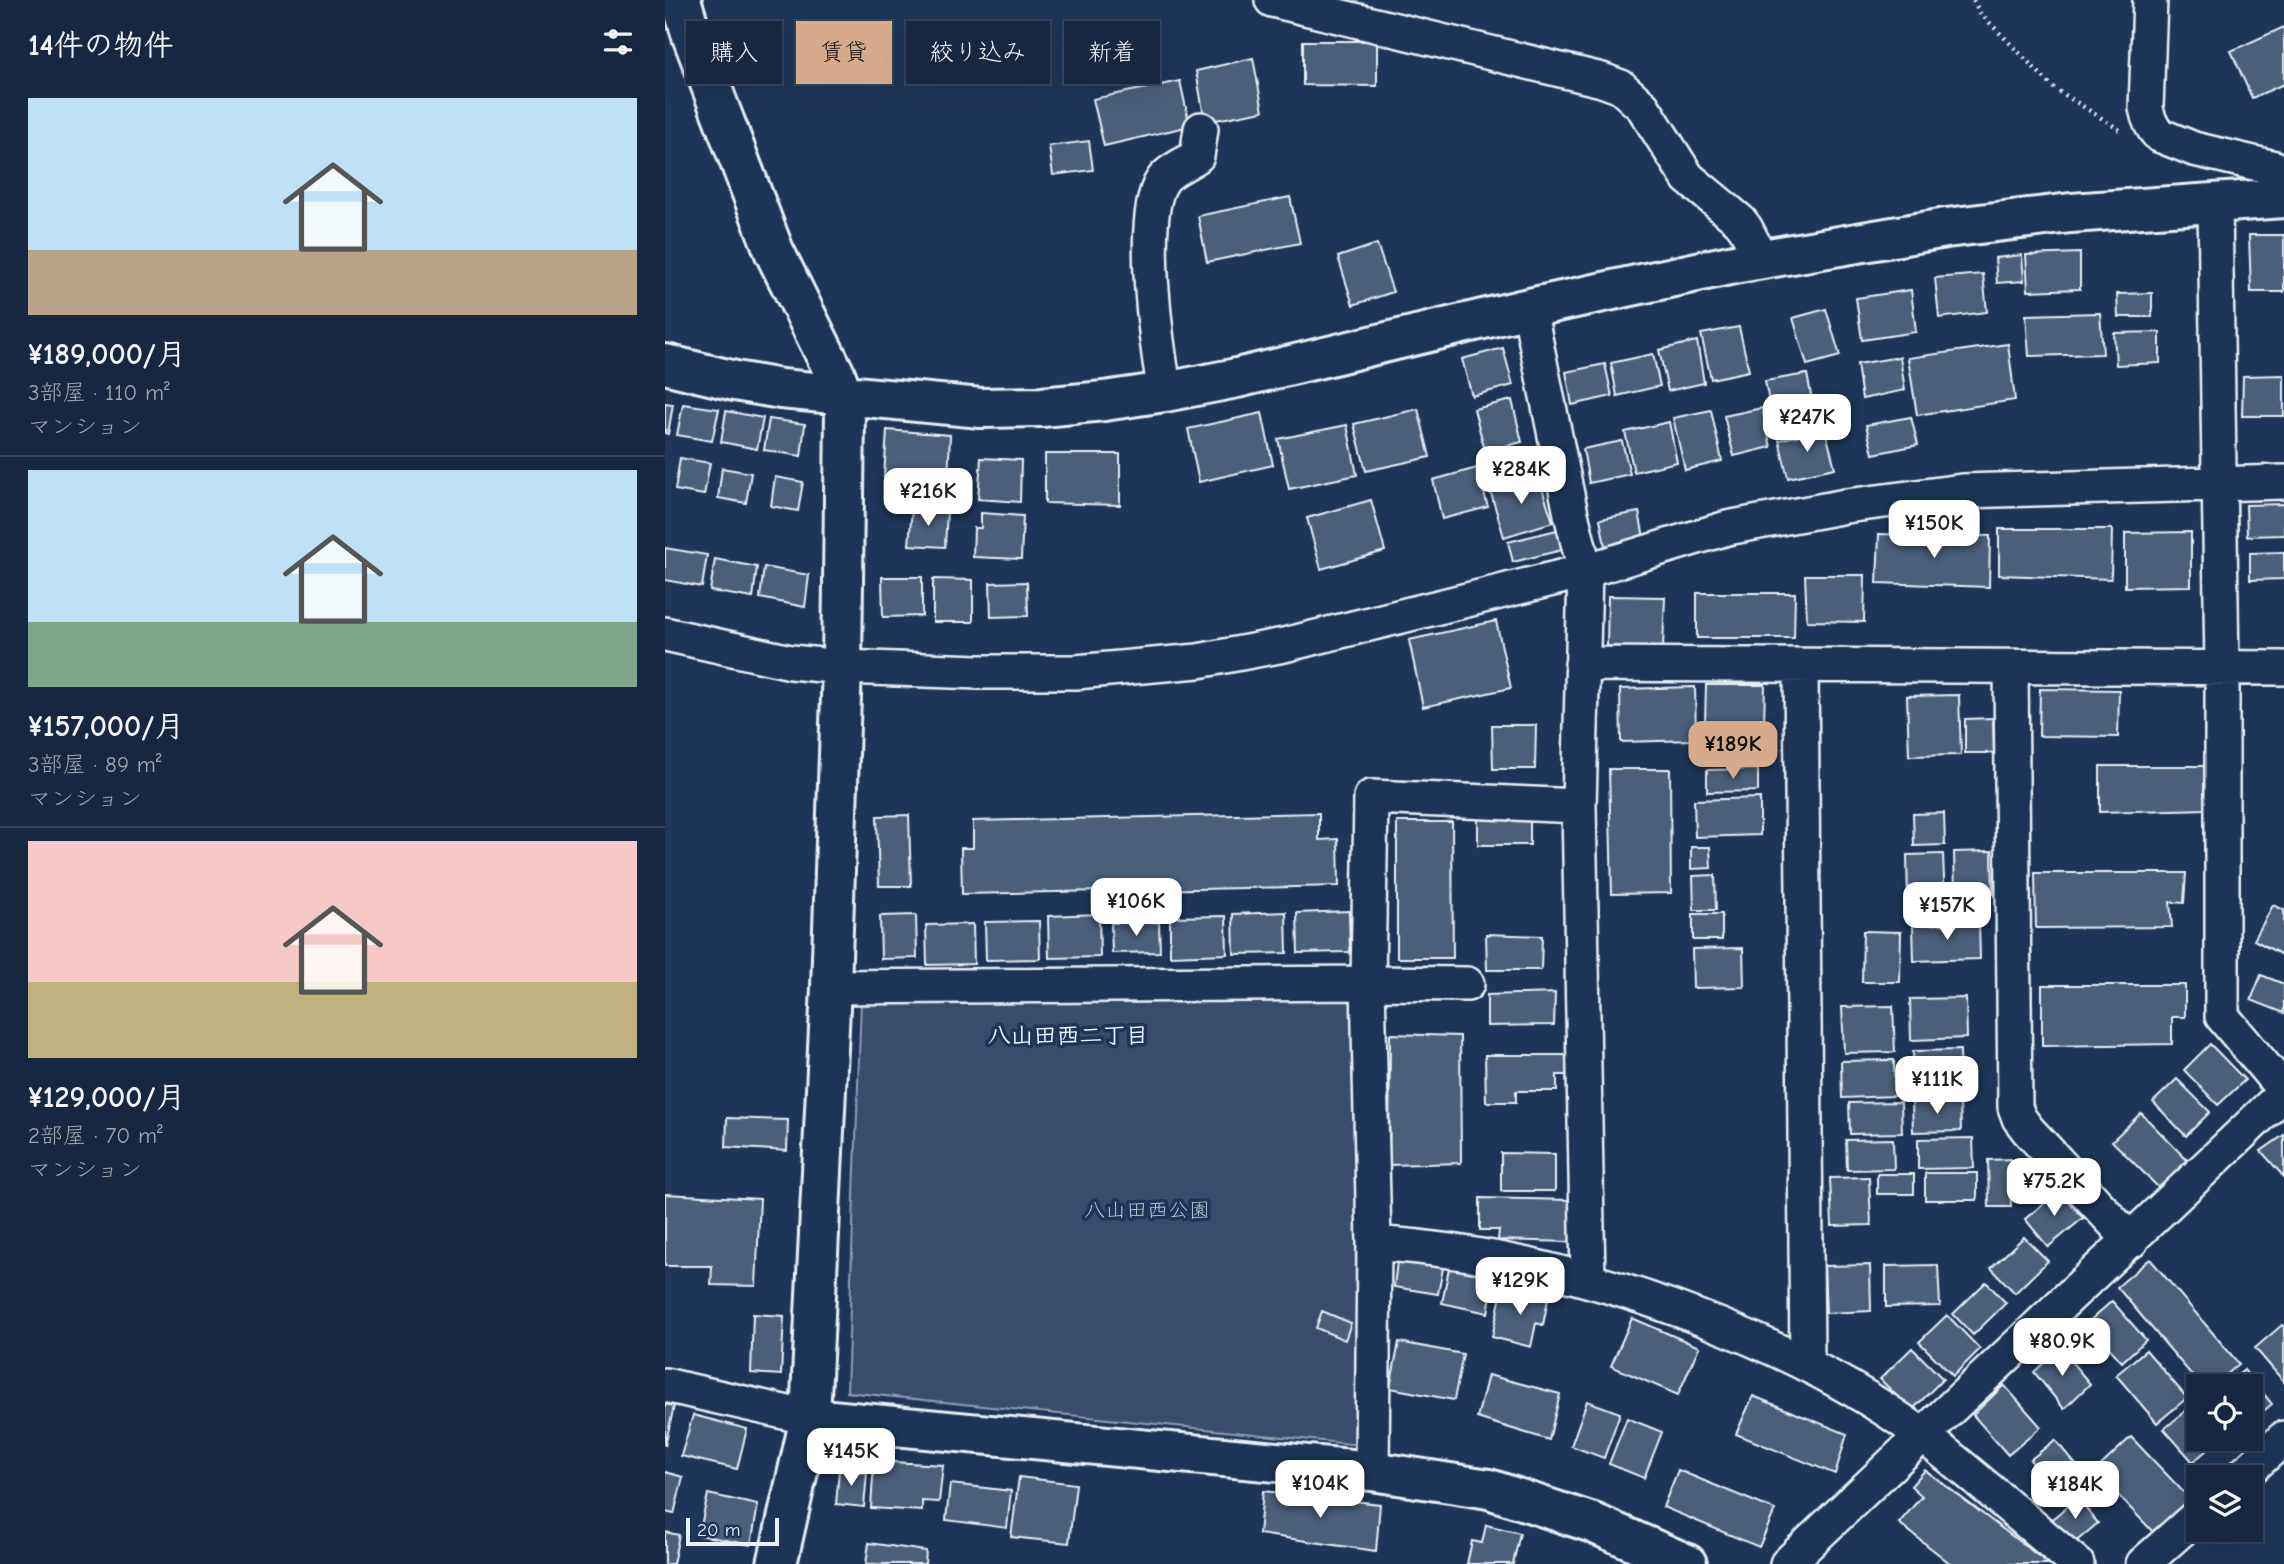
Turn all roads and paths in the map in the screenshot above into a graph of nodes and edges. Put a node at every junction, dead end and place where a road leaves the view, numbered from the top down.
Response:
1 (681, 0) edge
2 (1272, 0) edge
3 (1973, 0) edge
4 (2150, 0) edge
5 (1201, 129) dead end
6 (2155, 131) junction
7 (2284, 175) edge
8 (2284, 198) edge
9 (2215, 203) junction
10 (1761, 259) junction
11 (1529, 308) junction
12 (665, 364) edge
13 (1165, 393) junction
14 (843, 394) junction
15 (2284, 482) edge
16 (2218, 484) junction
17 (1585, 571) junction
18 (665, 634) edge
19 (1582, 664) junction
20 (1801, 666) junction
21 (842, 667) junction
22 (2011, 667) junction
23 (2222, 667) junction
24 (2284, 668) edge
25 (1579, 806) junction
26 (1369, 983) junction
27 (1467, 984) dead end
28 (831, 987) junction
29 (2284, 1091) edge
30 (2131, 1241) junction
31 (1374, 1243) junction
32 (1588, 1279) junction
33 (1807, 1363) junction
34 (665, 1385) edge
35 (810, 1418) junction
36 (1921, 1435) junction
37 (2284, 1438) edge
38 (2254, 1465) edge
39 (1372, 1471) junction
40 (2186, 1526) edge
41 (778, 1564) edge
42 (1686, 1564) edge
43 (1787, 1564) edge
44 (2077, 1564) edge
45 (2143, 1564) edge

1 - 14 street
2 - 10 street
3 - 6 path
4 - 6 street
5 - 13 street
6 - 7 street
8 - 9 street
9 - 10 street
9 - 16 street
10 - 11 street
11 - 13 street
11 - 17 street
12 - 14 street
13 - 14 street
14 - 21 street
15 - 16 street
16 - 17 street
16 - 23 street
17 - 19 street
17 - 21 street
18 - 21 street
19 - 20 street
19 - 25 street
20 - 22 street
20 - 33 street
21 - 28 street
22 - 23 street
22 - 30 street
23 - 24 street
23 - 29 street
25 - 26 street
25 - 32 street
26 - 27 street
26 - 28 street
26 - 31 street
28 - 35 street
29 - 30 street
30 - 36 street
31 - 32 street
31 - 39 street
32 - 33 street
33 - 36 street
34 - 35 street
35 - 39 street
35 - 41 street
36 - 43 street
36 - 44 street
37 - 38 street
39 - 42 street
40 - 45 street

